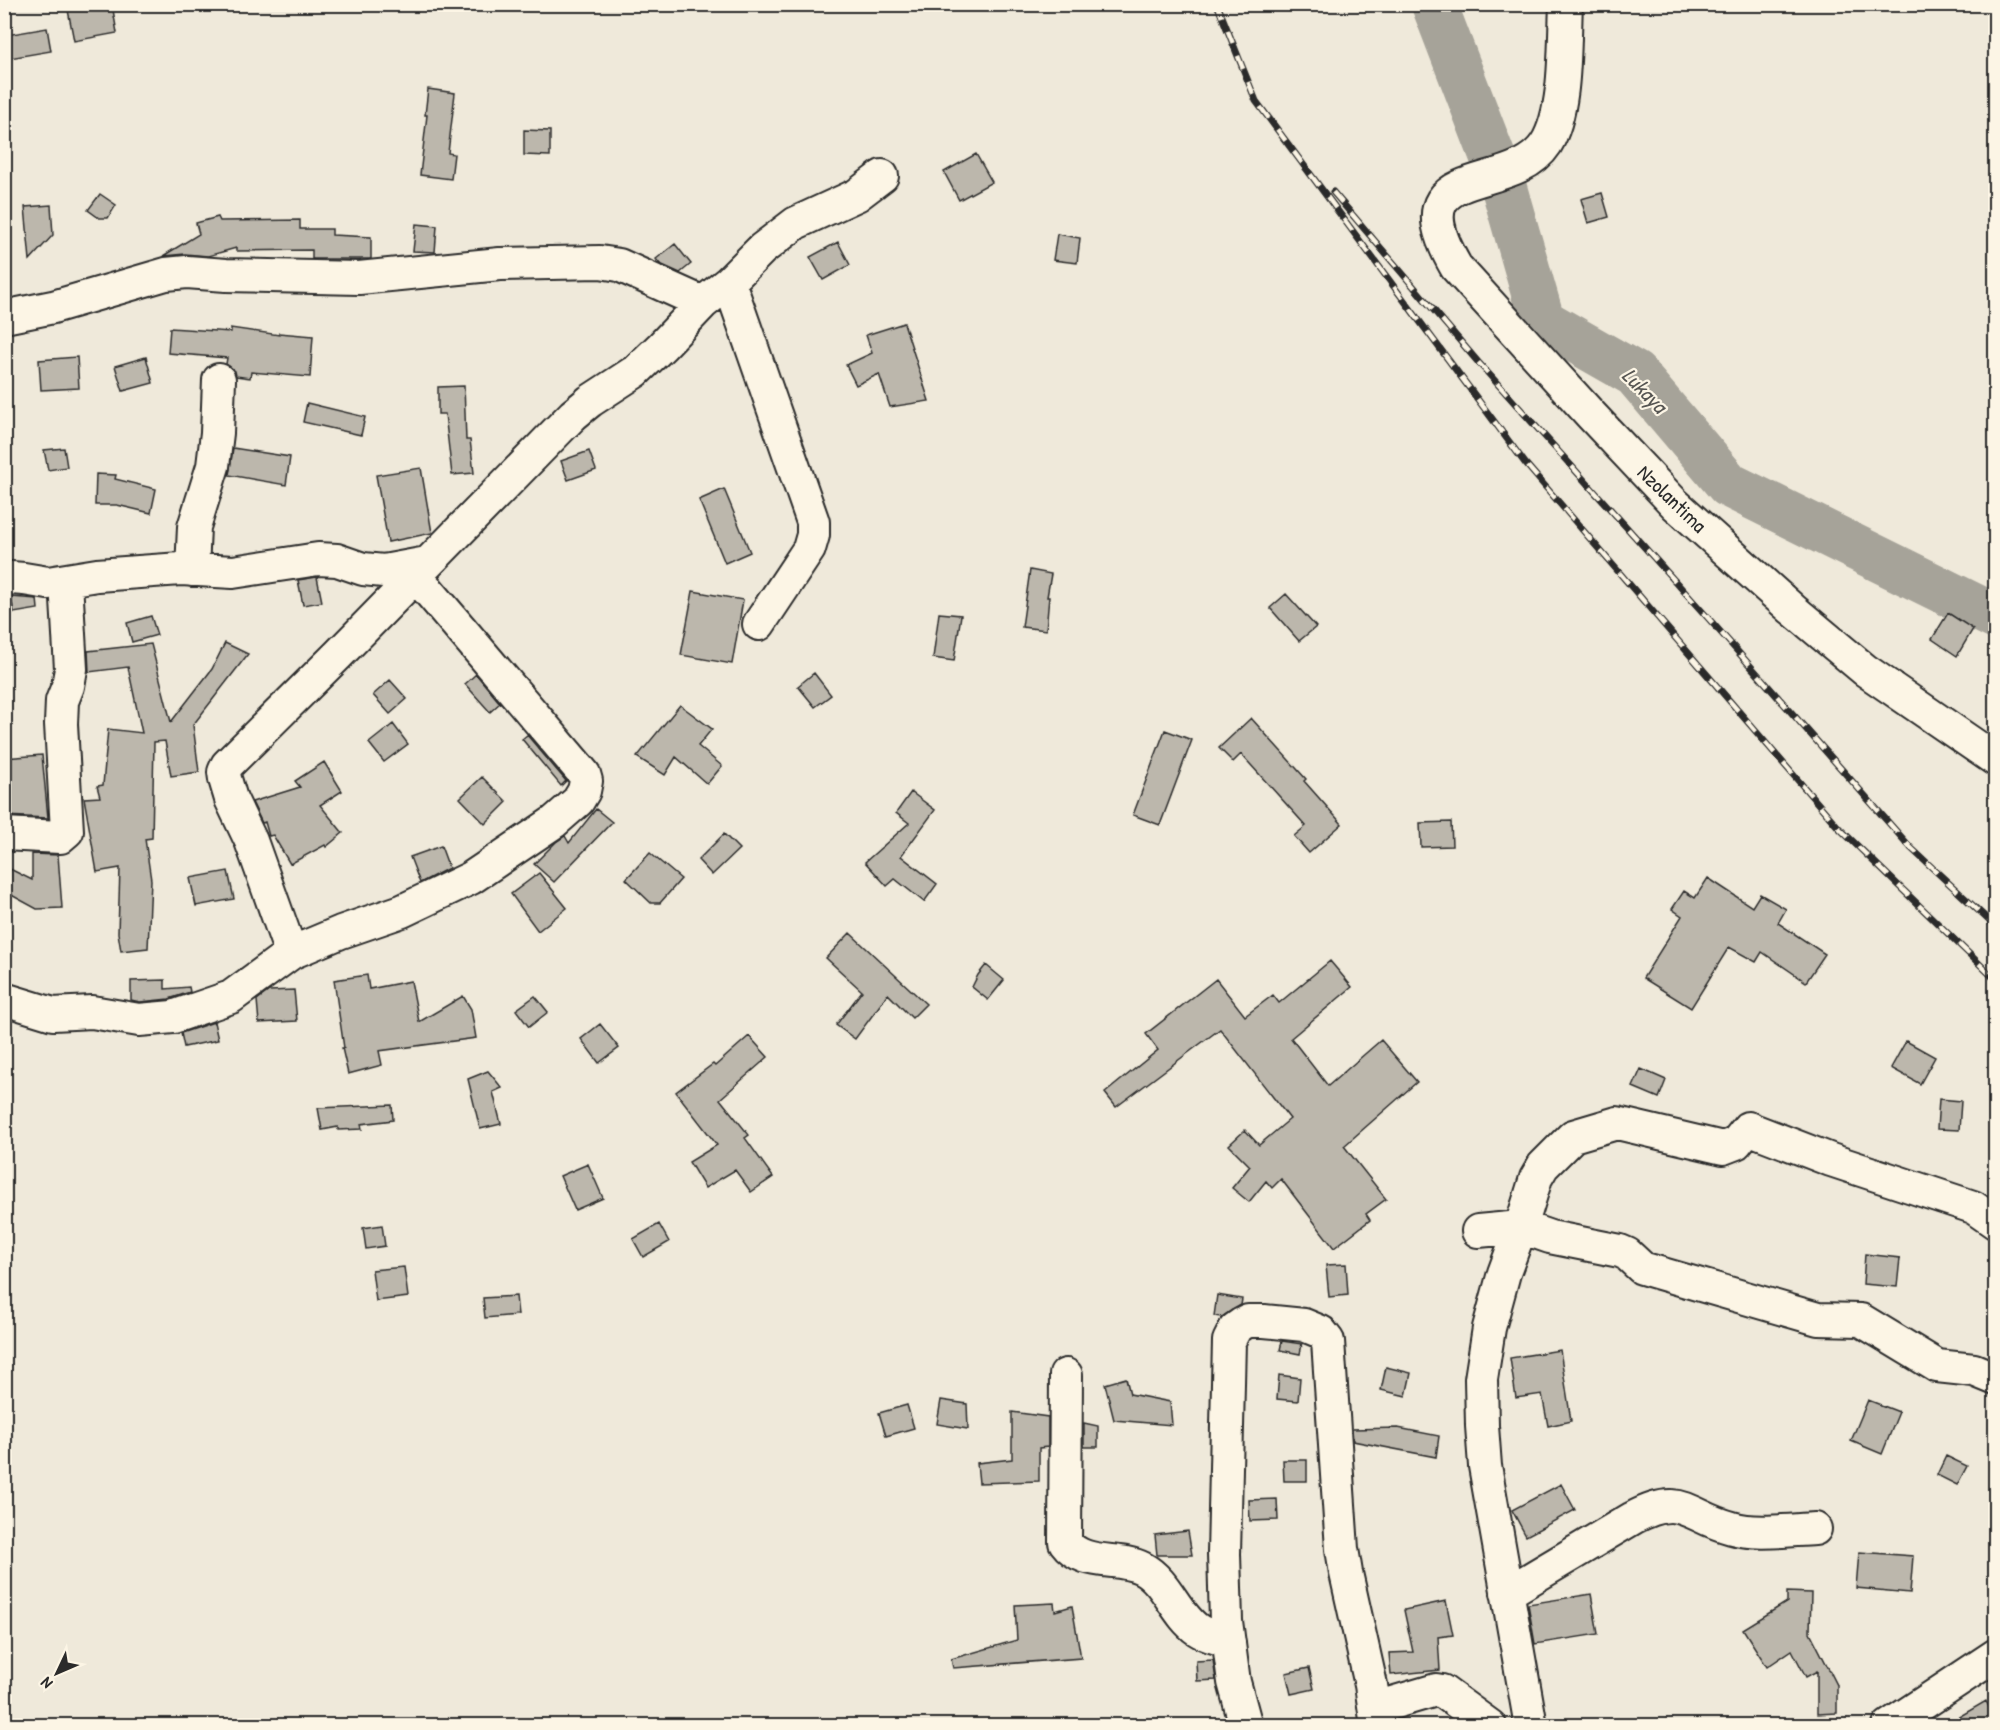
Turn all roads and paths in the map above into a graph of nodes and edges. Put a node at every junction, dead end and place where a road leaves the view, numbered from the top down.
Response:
1 (1566, 4) edge
2 (882, 176) dead end
3 (729, 282) junction
4 (703, 303) junction
5 (4, 317) edge
6 (219, 380) dead end
7 (421, 569) junction
8 (192, 570) junction
9 (4, 580) edge
10 (66, 582) junction
11 (759, 624) dead end
12 (1995, 760) edge
13 (4, 834) edge
14 (291, 953) junction
15 (4, 999) edge
16 (1995, 1223) edge
17 (1521, 1227) junction
18 (1478, 1231) dead end
19 (1066, 1375) dead end
20 (1995, 1379) edge
21 (1815, 1529) dead end
22 (1508, 1593) junction
23 (1229, 1641) junction
24 (1995, 1656) edge
25 (1376, 1717) edge
26 (1246, 1725) edge
27 (1490, 1725) edge
28 (1532, 1725) edge
29 (1889, 1725) edge

1 - 12 street, Nzolantima
2 - 3 street
3 - 4 street
3 - 11 street
4 - 5 street
4 - 7 street
6 - 8 street
7 - 8 street
7 - 14 street
7 - 14 street
8 - 10 street
9 - 10 street
10 - 13 street
14 - 15 street
16 - 17 street
17 - 18 street
17 - 20 street
17 - 22 street
19 - 23 street
21 - 22 street
22 - 28 street
23 - 25 street
23 - 26 street
24 - 29 street
25 - 27 street

